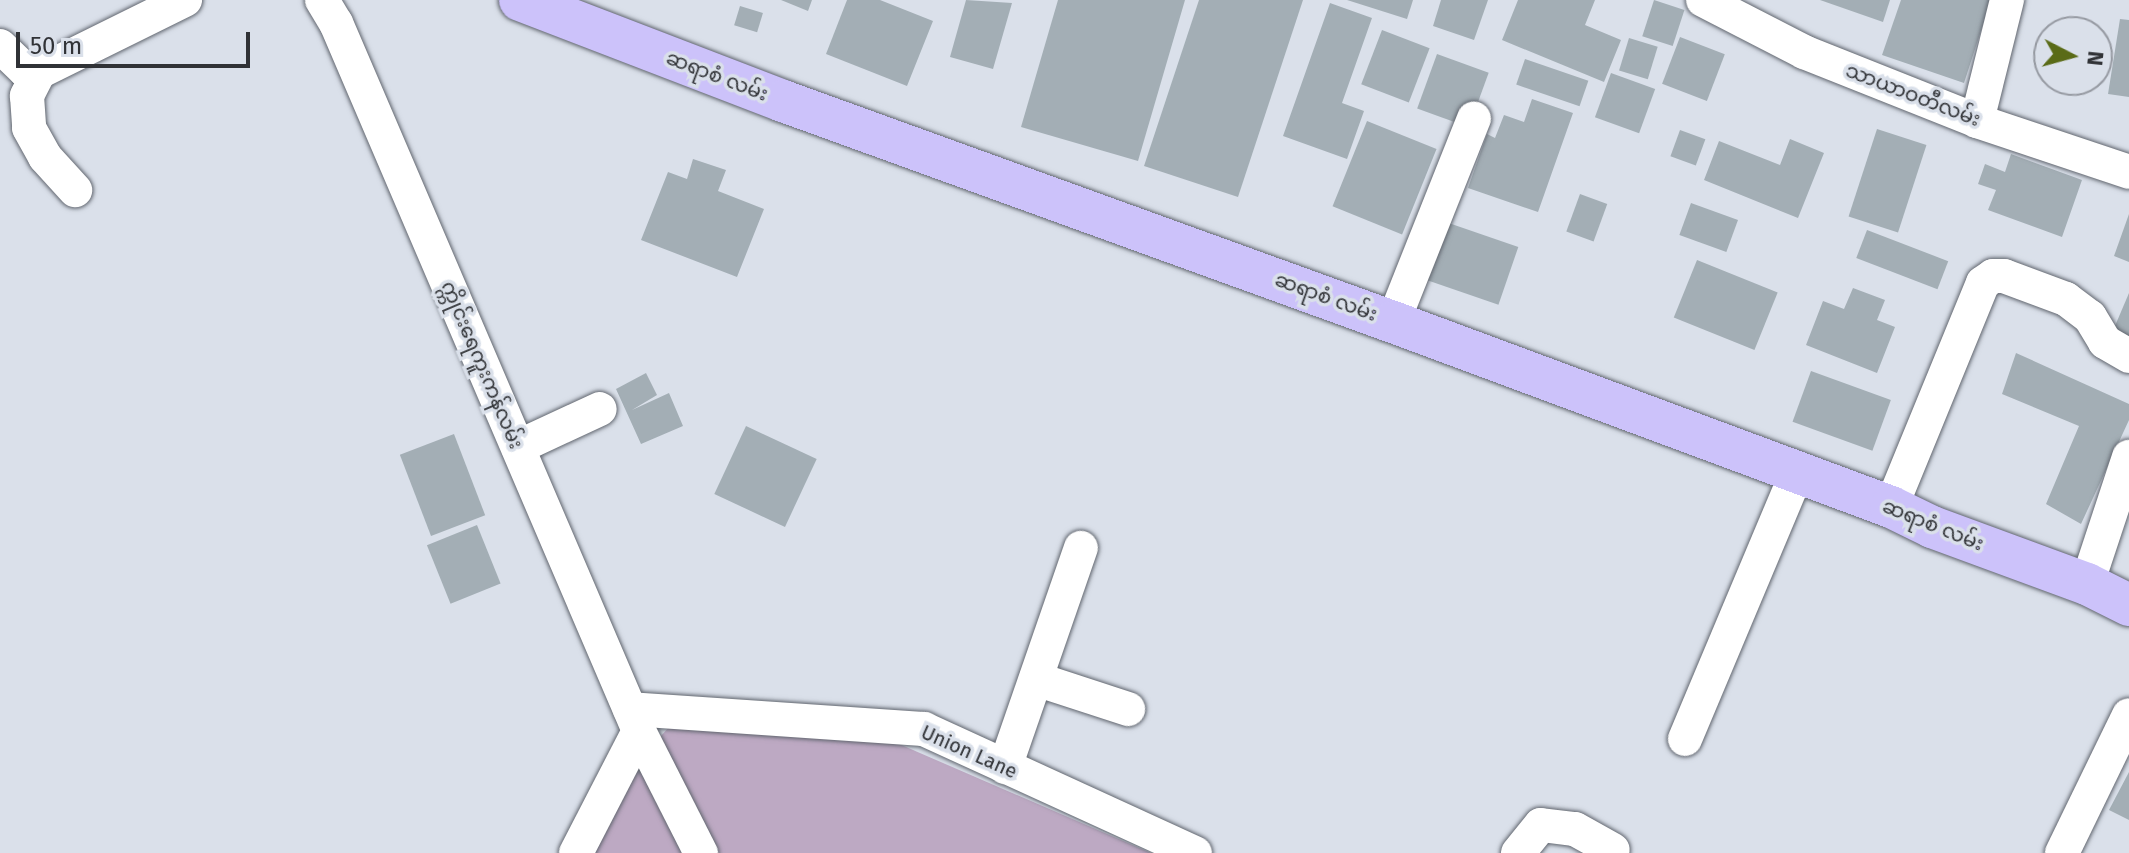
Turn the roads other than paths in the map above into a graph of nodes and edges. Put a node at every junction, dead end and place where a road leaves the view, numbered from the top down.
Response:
1 (185, 0) edge
2 (322, 0) edge
3 (520, 0) edge
4 (1703, 0) edge
5 (2007, 0) edge
6 (0, 46) edge
7 (39, 72) junction
8 (1474, 118) dead end
9 (1977, 121) junction
10 (2129, 172) edge
11 (75, 190) dead end
12 (1393, 322) junction
13 (2129, 356) edge
14 (600, 409) dead end
15 (518, 447) junction
16 (2129, 457) edge
17 (1797, 473) junction
18 (1891, 507) junction
19 (1081, 548) dead end
20 (2087, 584) junction
21 (2129, 605) edge
22 (1036, 679) junction
23 (1128, 709) dead end
24 (2129, 715) edge
25 (635, 720) junction
26 (1685, 739) dead end
27 (1005, 767) junction
28 (1613, 850) dead end
29 (576, 853) edge
30 (701, 853) edge
31 (1195, 853) edge
32 (1518, 853) edge
33 (2062, 853) edge

1 - 7 street
2 - 15 street, က္ကိုင်းရေကူးကန်လမ်း
3 - 12 main road, ဆရာစံ လမ်း
4 - 9 street, သာယာဝတီလမ်း
5 - 9 street
6 - 7 street
7 - 11 street
8 - 12 street
9 - 10 street, သာယာဝတီလမ်း
12 - 17 main road, ဆရာစံ လမ်း
13 - 18 street
14 - 15 street
15 - 25 street, က္ကိုင်းရေကူးကန်လမ်း
16 - 20 street
17 - 18 main road, ဆရာစံ လမ်း
17 - 26 street
18 - 20 main road, ဆရာစံ လမ်း
19 - 22 street
20 - 21 main road, ဆရာစံ လမ်း
22 - 23 street
22 - 27 street
24 - 33 street
25 - 27 street, Union Lane
25 - 29 street
25 - 30 street, က္ကိုင်းရေကူးကန်လမ်း
27 - 31 street, Union Lane
28 - 32 street

